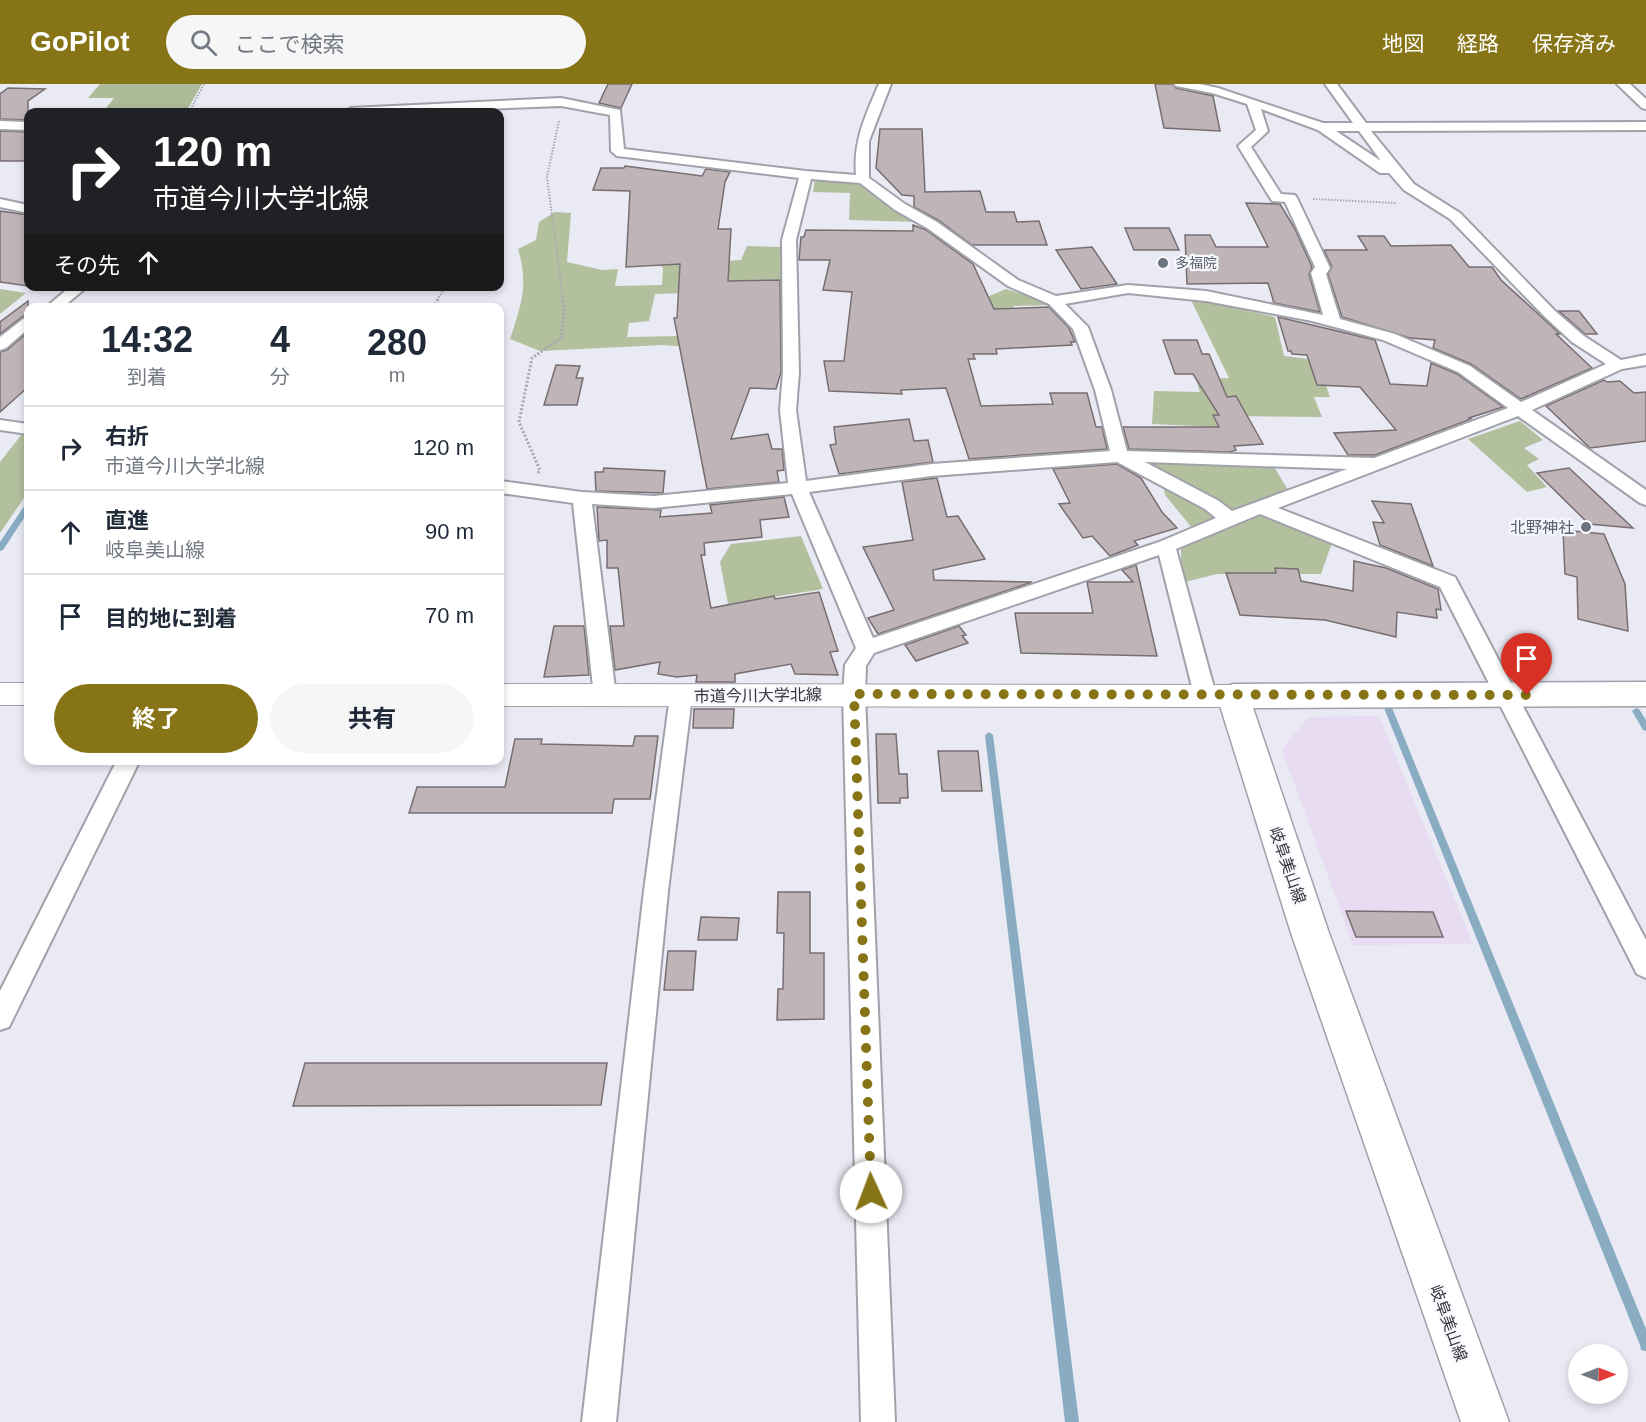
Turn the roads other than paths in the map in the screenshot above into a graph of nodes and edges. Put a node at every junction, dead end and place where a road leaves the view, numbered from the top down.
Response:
1 (885, 84) edge
2 (1180, 84) edge
3 (1246, 84) edge
4 (1331, 84) edge
5 (1623, 84) edge
6 (1248, 101) junction
7 (1646, 105) edge
8 (421, 108) edge
9 (0, 125) edge
10 (24, 126) edge
11 (1646, 126) edge
12 (1322, 127) junction
13 (1361, 127) junction
14 (806, 175) junction
15 (863, 179) junction
16 (1410, 187) junction
17 (0, 203) edge
18 (24, 207) edge
19 (74, 291) edge
20 (1054, 301) junction
21 (59, 303) edge
22 (1333, 322) junction
23 (24, 324) edge
24 (0, 345) edge
25 (1646, 360) edge
26 (1618, 365) junction
27 (1522, 408) junction
28 (0, 425) edge
29 (24, 428) edge
30 (1120, 456) junction
31 (1378, 464) junction
32 (504, 488) edge
33 (798, 488) junction
34 (582, 498) junction
35 (1646, 499) edge
36 (1262, 508) junction
37 (1230, 519) junction
38 (1166, 546) junction
39 (867, 648) junction
40 (0, 694) edge
41 (24, 694) edge
42 (854, 694) junction
43 (1646, 694) edge
44 (504, 695) edge
45 (1505, 695) junction
46 (605, 696) junction
47 (681, 696) junction
48 (1219, 696) junction
49 (126, 765) edge
50 (1646, 966) edge
51 (0, 1018) edge
52 (599, 1422) edge
53 (878, 1422) edge
54 (1485, 1422) edge

1 - 15 street
2 - 6 street
3 - 6 street
4 - 13 street
5 - 7 street
6 - 12 street
6 - 22 street
8 - 14 street
9 - 10 street
11 - 13 street
12 - 13 street
12 - 16 street
13 - 16 street
14 - 15 street
14 - 33 street
15 - 20 street
16 - 26 street
17 - 18 street
19 - 21 street
20 - 22 street
20 - 30 street
22 - 27 street
23 - 24 street
25 - 26 street
26 - 27 street
27 - 31 street
27 - 35 street
28 - 29 street
30 - 31 street
30 - 33 street
30 - 37 street
31 - 36 street
32 - 34 street
33 - 34 street
33 - 39 street
34 - 46 street
36 - 37 street
36 - 45 street
37 - 38 street
38 - 39 street
38 - 48 street
39 - 42 street
40 - 41 street
42 - 47 street, 市道今川大学北線
42 - 48 street, 市道今川大学北線
42 - 53 street
43 - 45 main road
44 - 46 street, 市道今川大学北線
45 - 48 main road
45 - 50 street
46 - 47 street, 市道今川大学北線
47 - 52 street
48 - 54 main road, 岐阜美山線
49 - 51 street

